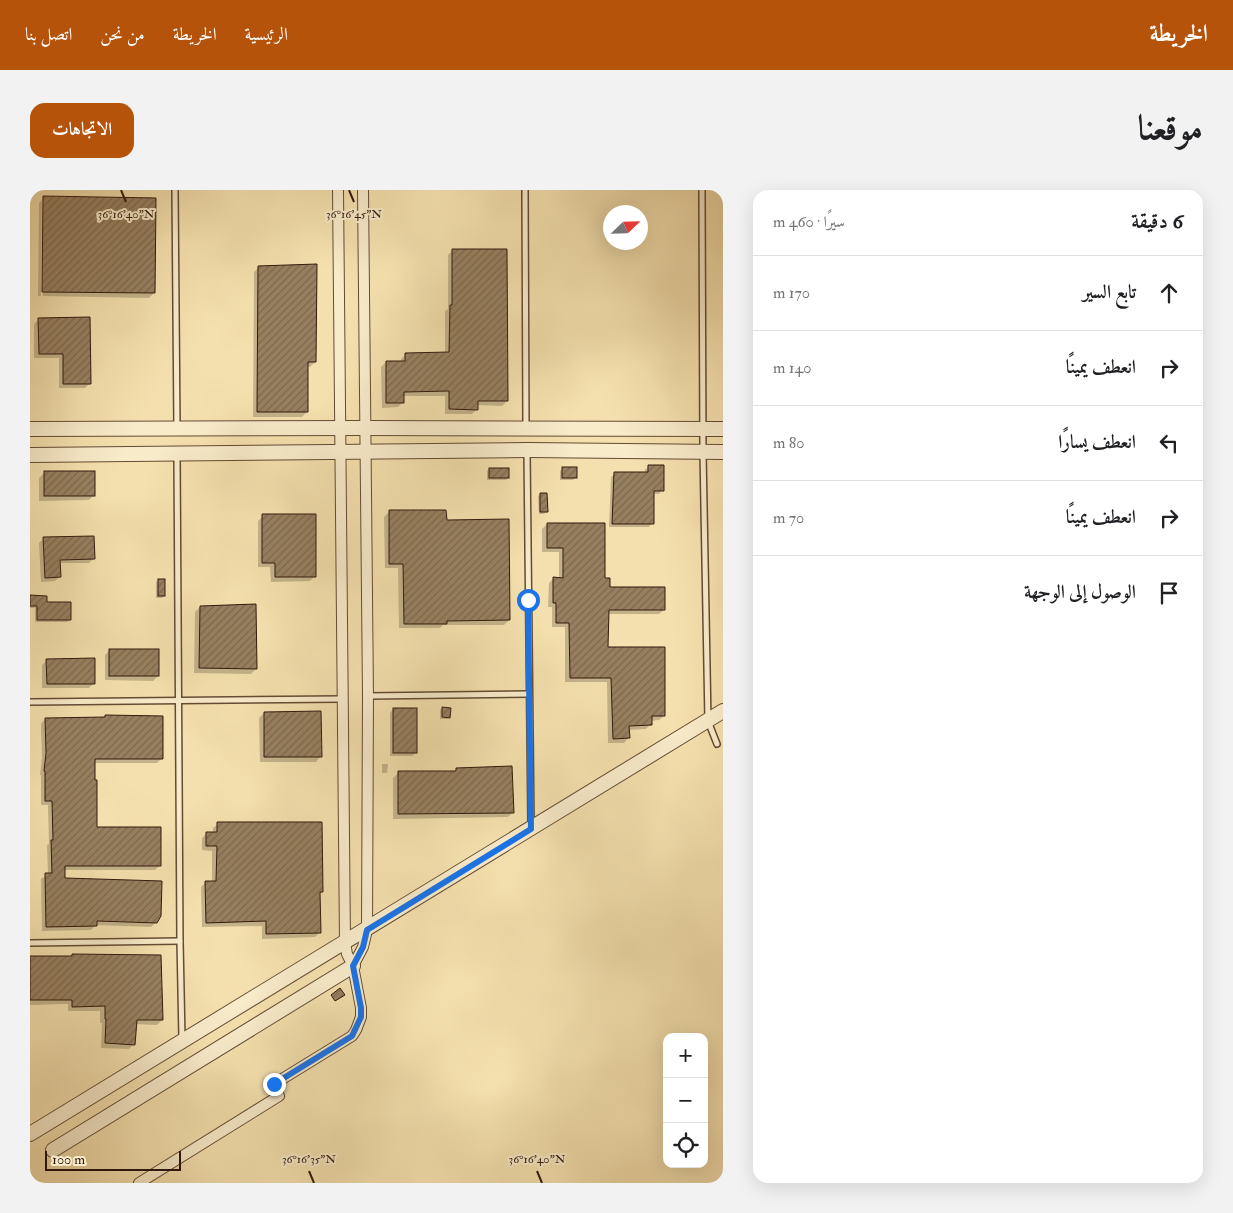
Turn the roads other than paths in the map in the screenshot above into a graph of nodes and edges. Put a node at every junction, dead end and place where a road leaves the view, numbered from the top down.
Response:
1 (174, 190) edge
2 (338, 190) edge
3 (363, 190) edge
4 (525, 190) edge
5 (702, 190) edge
6 (340, 428) junction
7 (366, 428) junction
8 (177, 429) junction
9 (703, 429) junction
10 (723, 429) edge
11 (30, 430) edge
12 (526, 430) junction
13 (527, 450) junction
14 (340, 452) junction
15 (366, 452) junction
16 (723, 452) edge
17 (702, 453) junction
18 (177, 454) junction
19 (30, 456) edge
20 (530, 694) junction
21 (368, 696) junction
22 (342, 699) junction
23 (178, 701) junction
24 (30, 702) edge
25 (723, 712) edge
26 (708, 721) junction
27 (717, 744) dead end
28 (531, 829) junction
29 (367, 930) junction
30 (180, 941) junction
31 (30, 943) edge
32 (344, 943) junction
33 (353, 966) junction
34 (182, 1042) junction
35 (30, 1134) edge
36 (53, 1150) dead end
37 (139, 1183) edge

1 - 8 lane
2 - 6 street
3 - 7 street
4 - 12 lane
5 - 9 lane
6 - 7 street
6 - 8 street
6 - 14 street
7 - 12 street
7 - 15 street
8 - 11 street
9 - 10 street
9 - 12 street
9 - 17 lane
13 - 15 street
13 - 17 street
13 - 20 lane
14 - 15 street
14 - 18 street
14 - 22 street
15 - 21 street
16 - 17 street
17 - 26 lane
18 - 19 street
18 - 23 lane
20 - 21 lane
20 - 28 lane
21 - 29 street
22 - 23 lane
22 - 32 street
23 - 24 lane
23 - 30 lane
25 - 26 street
26 - 27 lane
26 - 28 street
28 - 29 street
29 - 32 street
29 - 33 street
30 - 31 lane
30 - 34 lane
32 - 33 street
32 - 34 street
33 - 36 street
33 - 37 street
34 - 35 street

